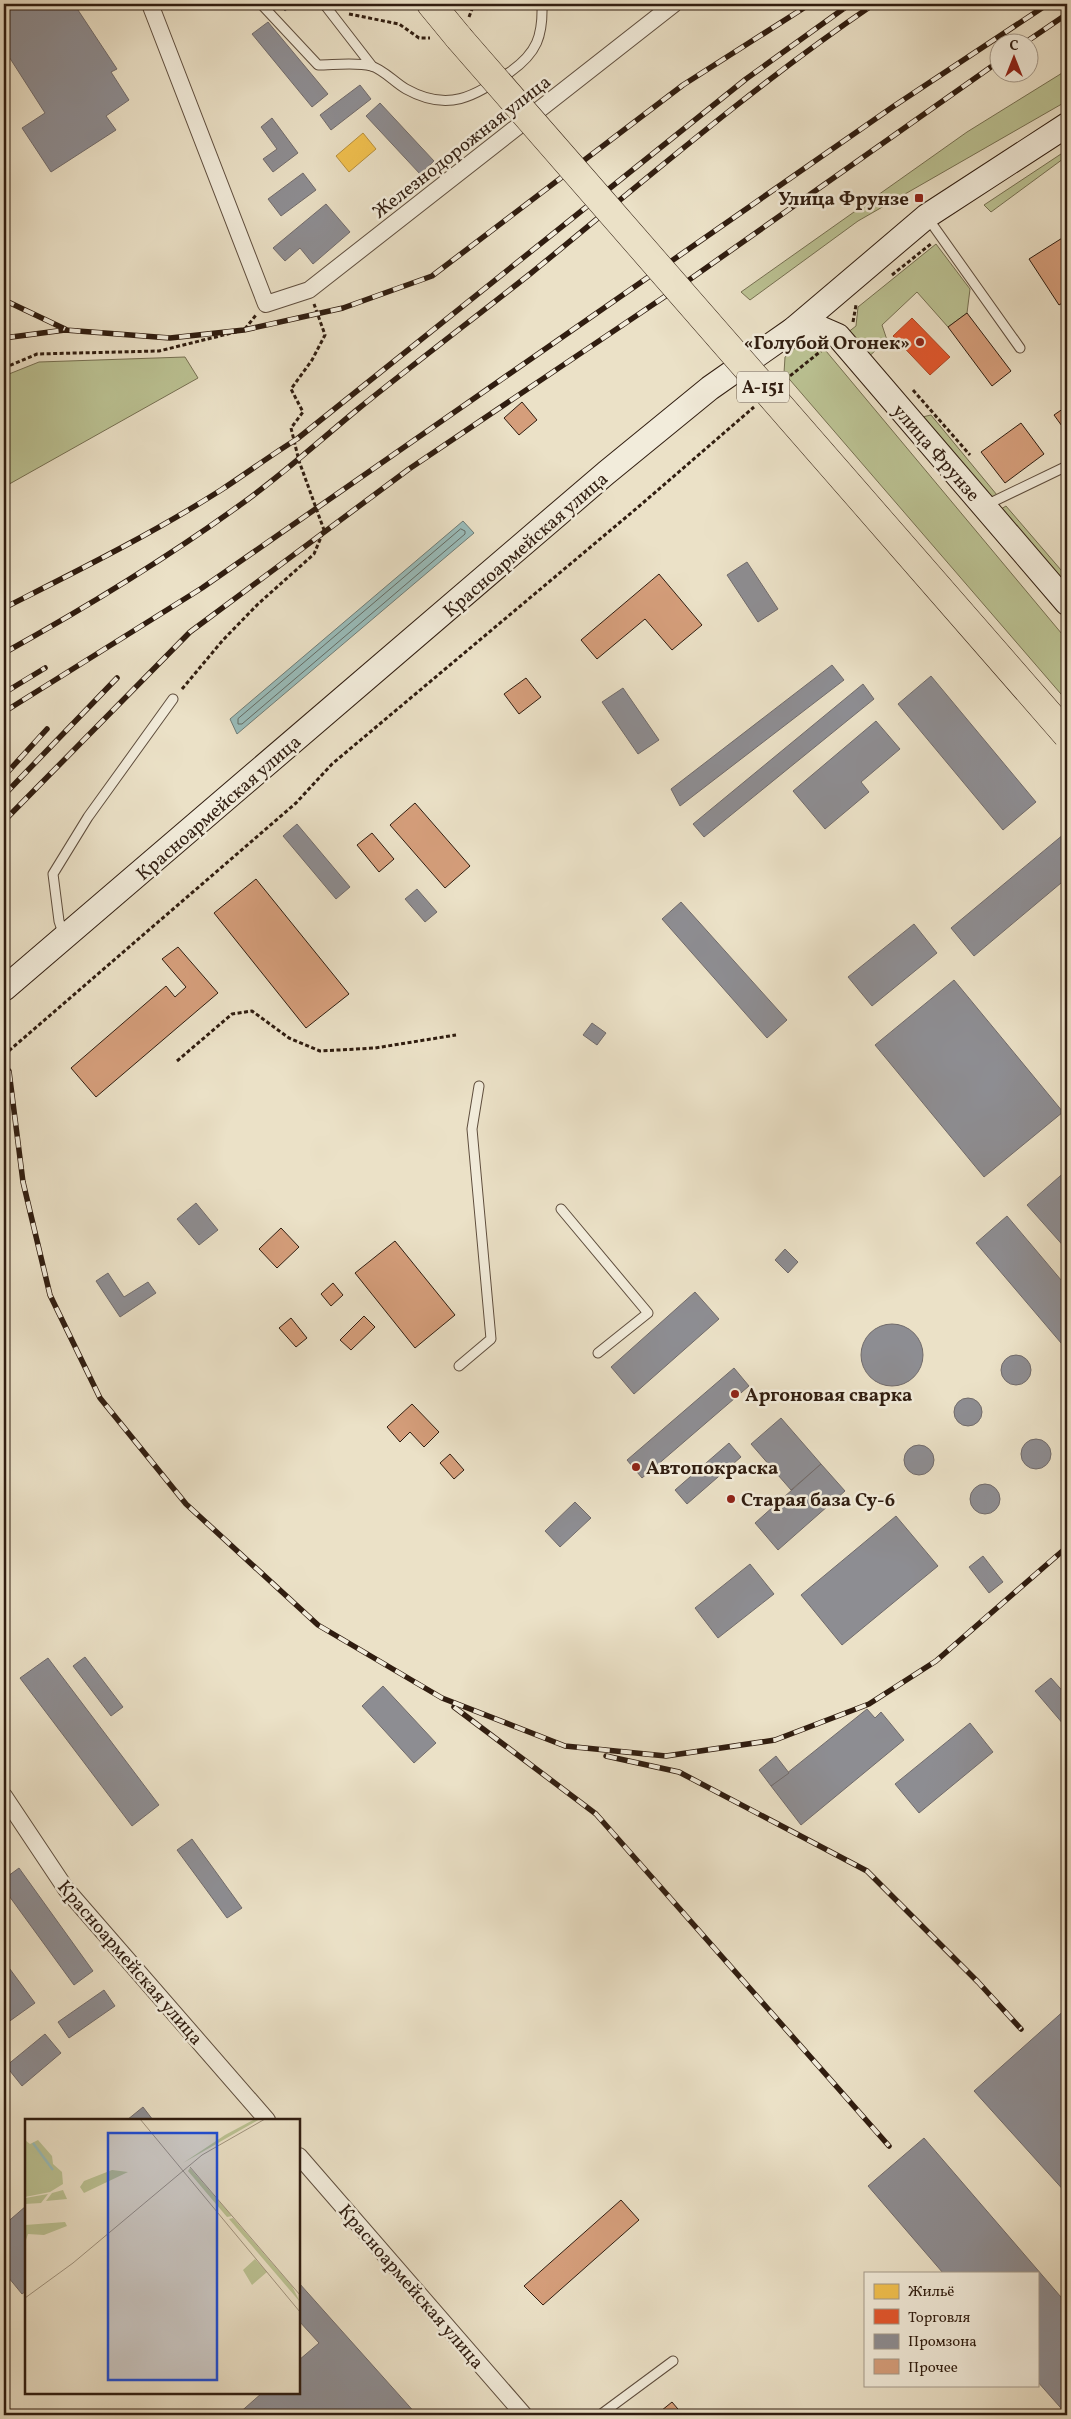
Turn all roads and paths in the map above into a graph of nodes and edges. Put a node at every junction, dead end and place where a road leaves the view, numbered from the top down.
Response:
1 (261, 4) edge
2 (431, 4) edge
3 (542, 4) edge
4 (674, 4) edge
5 (154, 6) edge
6 (326, 7) edge
7 (446, 38) junction
8 (372, 66) junction
9 (1067, 125) edge
10 (927, 216) junction
11 (858, 274) junction
12 (310, 290) junction
13 (266, 304) junction
14 (794, 329) junction
15 (838, 336) junction
16 (1020, 348) dead end
17 (4, 368) edge
18 (781, 384) dead end
19 (759, 402) dead end
20 (1067, 466) edge
21 (984, 506) junction
22 (1067, 603) edge
23 (173, 700) joint
24 (1067, 735) edge
25 (65, 939) junction
26 (4, 989) edge
27 (456, 1036) dead end
28 (4, 1055) edge
29 (177, 1061) dead end
30 (479, 1086) dead end
31 (561, 1209) dead end
32 (598, 1352) dead end
33 (458, 1366) dead end
34 (4, 1796) edge
35 (266, 2119) edge
36 (300, 2157) edge
37 (673, 2361) dead end
38 (524, 2415) edge
39 (600, 2415) edge

1 - 8 lane
2 - 7 highway, А-151
3 - 8 lane
4 - 12 street, Железнодорожная улица
5 - 13 street
6 - 7 path
6 - 8 lane
7 - 24 highway, А-151, bridge
9 - 10 main road, Красноармейская улица
10 - 11 main road, Красноармейская улица
10 - 16 lane
11 - 14 main road, Красноармейская улица
11 - 15 main road
12 - 13 street, Железнодорожная улица
12 - 23 path
13 - 17 path
14 - 15 main road, улица Фрунзе
14 - 25 main road, Красноармейская улица
15 - 18 path
15 - 21 main road, улица Фрунзе
19 - 28 path
20 - 21 lane
21 - 22 main road, улица Фрунзе
23 - 25 lane
25 - 26 main road, Красноармейская улица
27 - 29 path
30 - 33 lane
31 - 32 lane
34 - 35 street, Красноармейская улица
36 - 38 street, Красноармейская улица
37 - 39 lane

